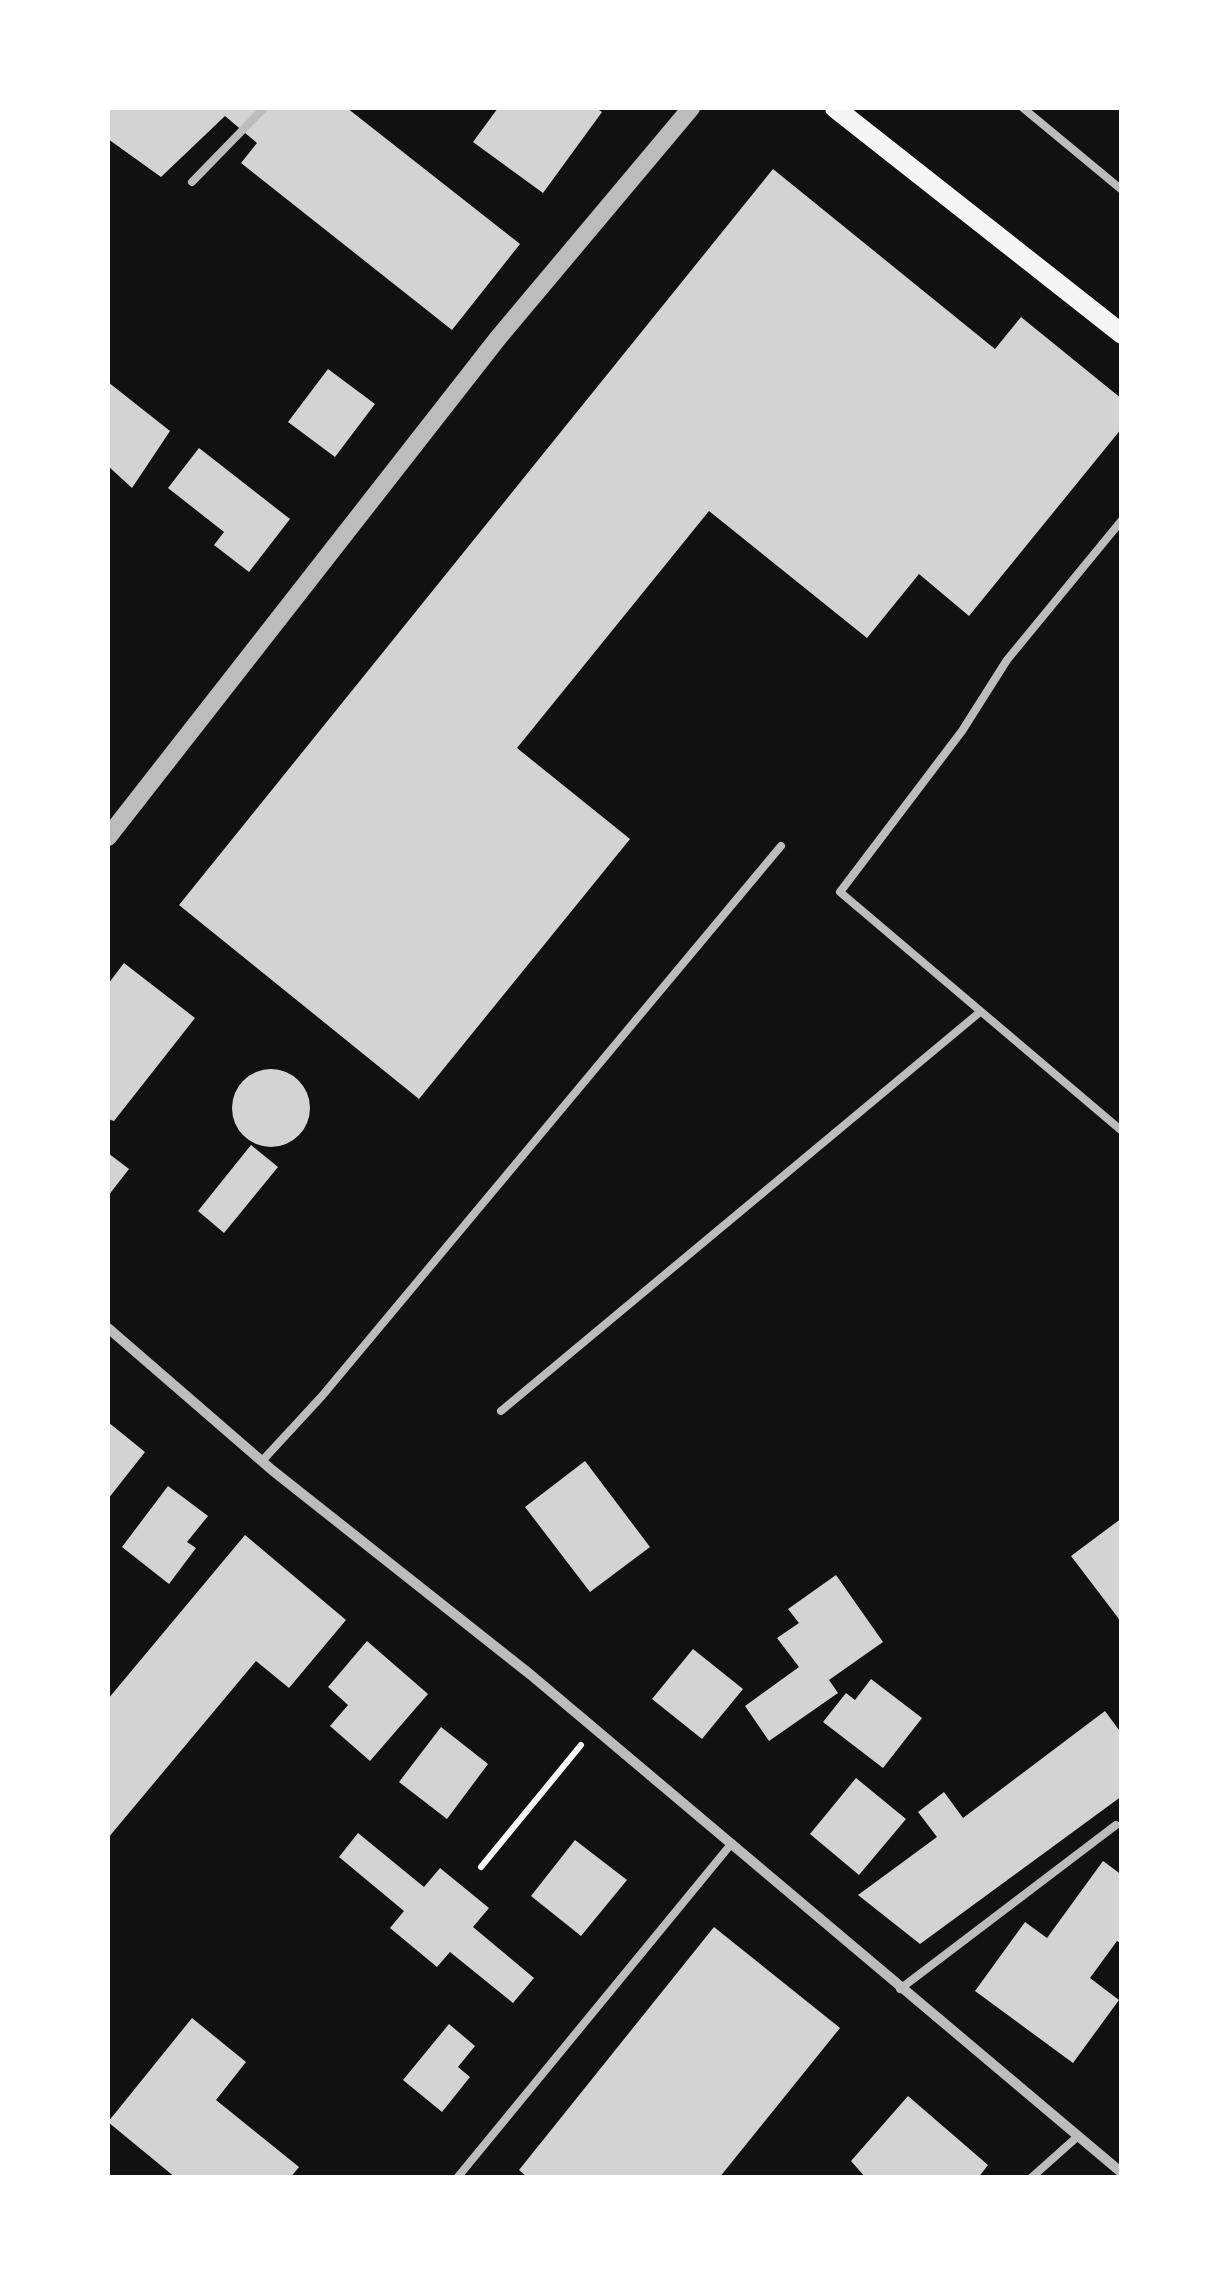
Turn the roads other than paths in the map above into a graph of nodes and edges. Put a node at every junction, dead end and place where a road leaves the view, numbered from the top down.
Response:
1 (264, 108) edge
2 (691, 108) edge
3 (835, 108) edge
4 (1023, 108) edge
5 (192, 182) dead end
6 (1122, 190) edge
7 (1122, 334) edge
8 (1122, 520) edge
9 (108, 837) edge
10 (781, 846) dead end
11 (980, 1012) junction
12 (1120, 1125) edge
13 (108, 1328) edge
14 (500, 1411) dead end
15 (262, 1460) junction
16 (1116, 1824) dead end
17 (732, 1844) junction
18 (900, 1989) junction
19 (1077, 2137) junction
20 (1122, 2173) edge
21 (457, 2178) edge
22 (1031, 2178) edge

1 - 5 lane
2 - 9 street
3 - 7 main road
4 - 6 lane
8 - 11 lane
10 - 15 lane
11 - 12 lane
11 - 14 lane
13 - 15 street
15 - 17 street
16 - 18 lane
17 - 18 street
17 - 21 lane
18 - 19 street
19 - 20 street
19 - 22 lane

